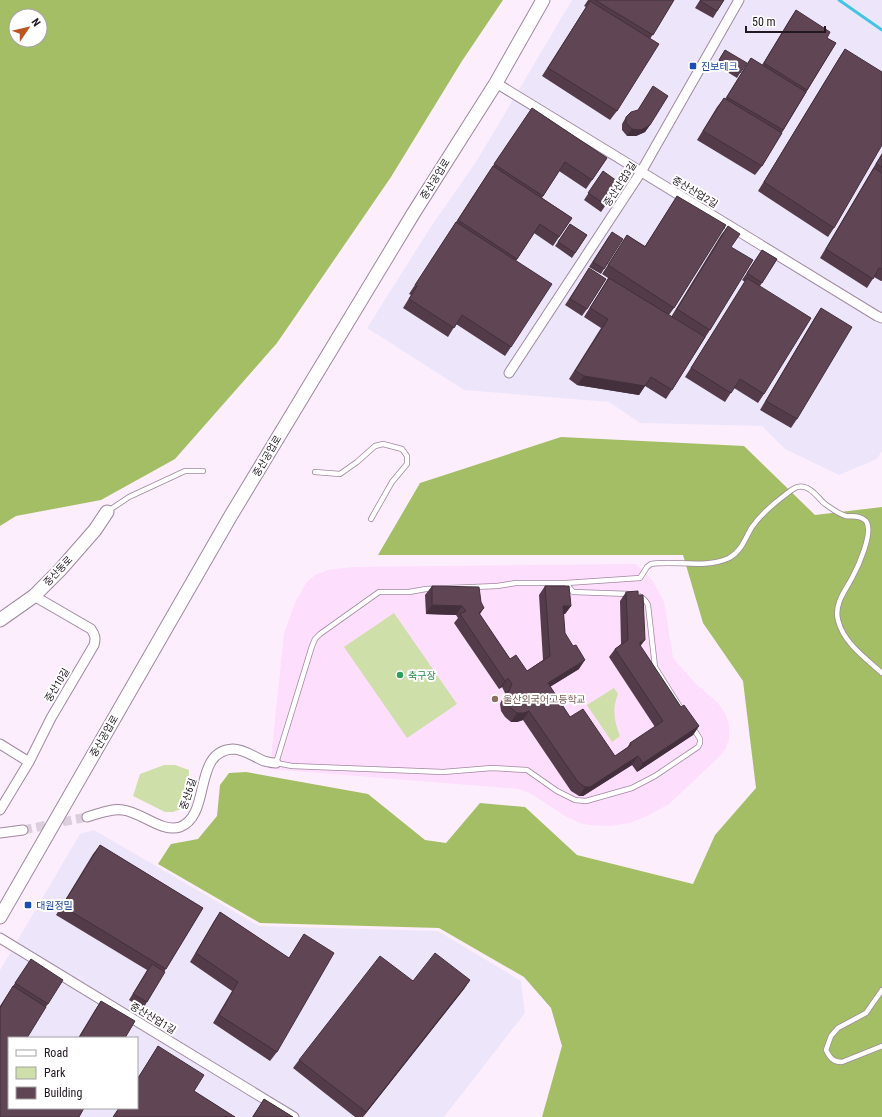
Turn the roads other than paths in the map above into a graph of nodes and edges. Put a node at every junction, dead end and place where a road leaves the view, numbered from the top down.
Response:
1 (543, 0) edge
2 (739, 0) edge
3 (496, 83) junction
4 (641, 172) junction
5 (882, 318) edge
6 (509, 373) dead end
7 (203, 471) dead end
8 (315, 472) dead end
9 (107, 512) joint
10 (371, 519) dead end
11 (566, 583) junction
12 (34, 596) junction
13 (0, 620) edge
14 (882, 672) edge
15 (0, 744) edge
16 (29, 762) junction
17 (276, 763) junction
18 (0, 810) edge
19 (87, 817) tunnel mouth
20 (23, 830) tunnel mouth
21 (0, 833) edge
22 (0, 917) edge
23 (0, 938) edge
24 (882, 990) edge
25 (882, 1046) edge
26 (294, 1117) edge

1 - 3 street, 중산공업로
2 - 4 street, 중산산업3길
3 - 4 street, 중산산업2길
3 - 22 street, 중산공업로
4 - 5 street, 중산산업2길
4 - 6 street, 중산산업3길
7 - 9 lane
8 - 10 lane
9 - 12 street, 중산동로
11 - 14 lane
11 - 17 lane
11 - 17 lane
12 - 13 street, 중산동로
12 - 16 street, 중산10길
15 - 16 street
16 - 18 street, 중산10길
17 - 19 street, 중산6길
20 - 21 street
23 - 26 street, 중산산업1길
24 - 25 lane

